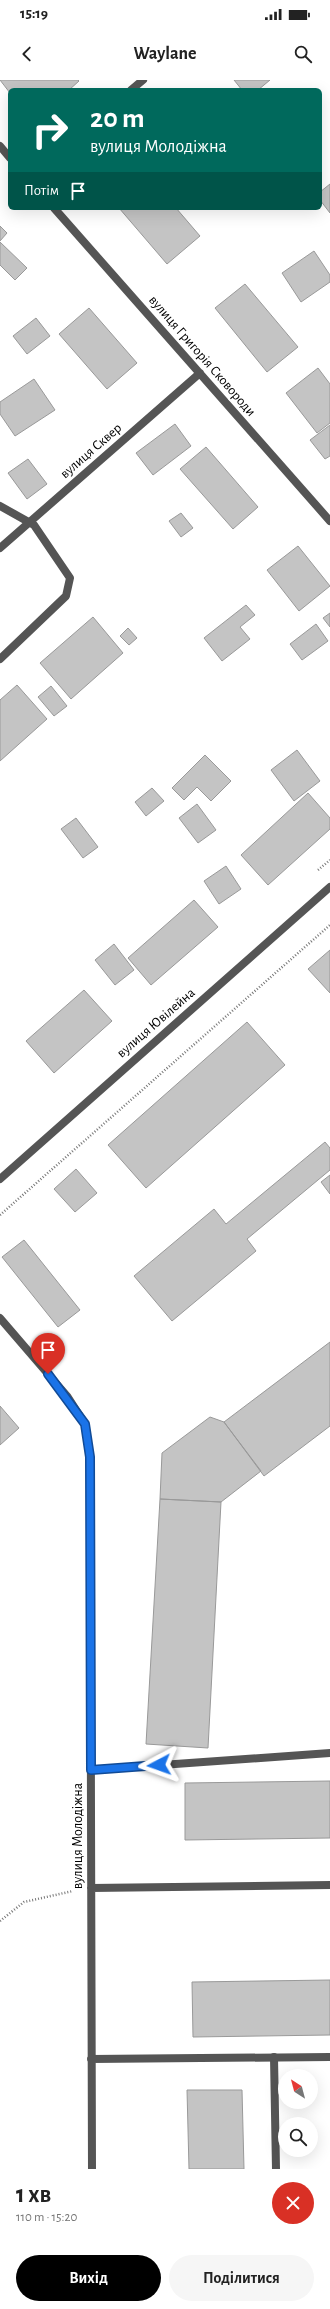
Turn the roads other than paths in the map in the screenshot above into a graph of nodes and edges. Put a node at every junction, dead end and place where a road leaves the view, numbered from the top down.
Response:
1 (143, 80) edge
2 (133, 88) edge
3 (0, 146) edge
4 (8, 156) edge
5 (56, 210) edge
6 (200, 373) junction
7 (0, 506) edge
8 (30, 521) junction
9 (330, 521) edge
10 (0, 548) edge
11 (0, 659) edge
12 (330, 887) edge
13 (0, 1179) edge
14 (0, 1318) edge
15 (330, 1753) edge
16 (91, 1770) junction
17 (330, 1885) edge
18 (91, 1888) junction
19 (274, 2057) junction
20 (330, 2057) edge
21 (91, 2059) junction
22 (92, 2169) edge
23 (276, 2169) edge

1 - 2 street
3 - 4 street
5 - 6 street, вулиця Григорія Сковороди
6 - 8 street, вулиця Сквер
6 - 9 street, вулиця Григорія Сковороди
7 - 8 street
8 - 10 street, вулиця Сквер
8 - 11 street
12 - 13 street, вулиця Ювілейна
14 - 16 street, вулиця Молодіжна
15 - 16 street
16 - 18 street, вулиця Молодіжна
17 - 18 street
18 - 21 street, вулиця Молодіжна
19 - 20 street
19 - 21 street
19 - 23 street
21 - 22 street, вулиця Молодіжна

